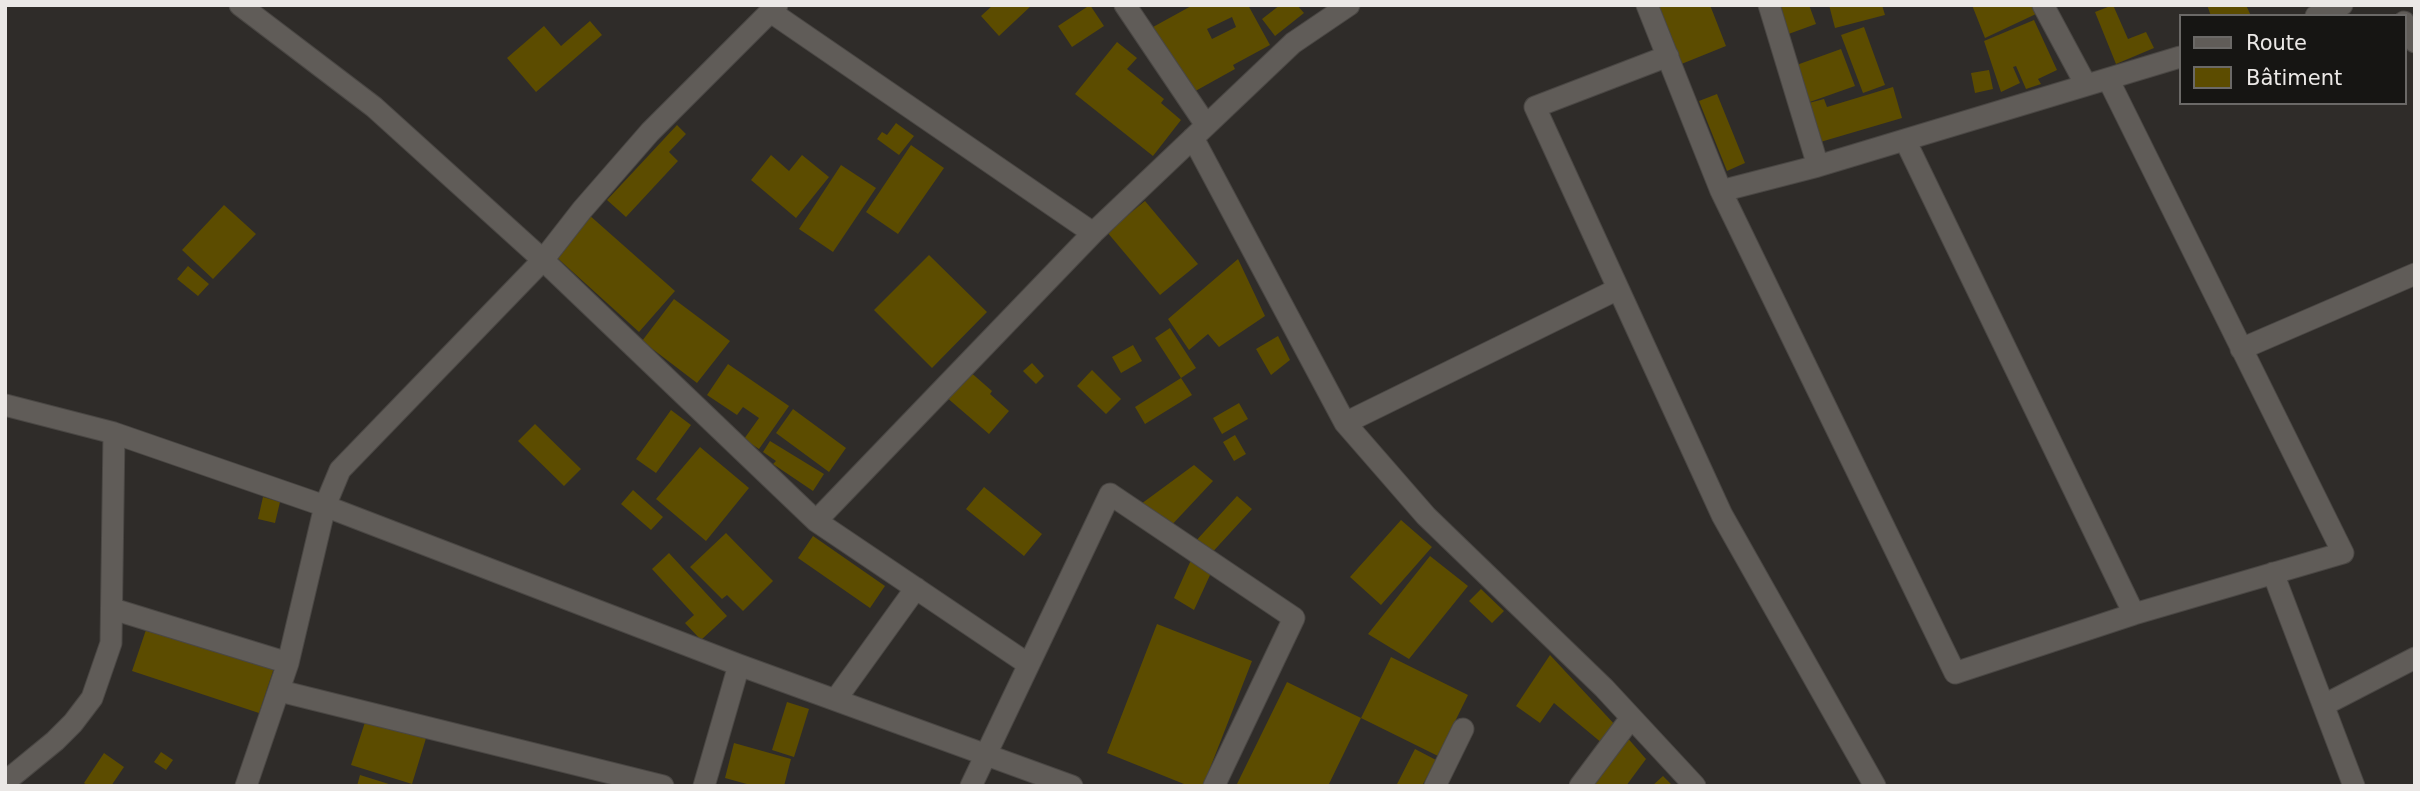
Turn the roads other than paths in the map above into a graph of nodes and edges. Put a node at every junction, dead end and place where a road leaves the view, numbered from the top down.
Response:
1 (240, 5) edge
2 (1125, 5) edge
3 (1349, 5) edge
4 (1647, 5) edge
5 (1769, 5) edge
6 (2043, 5) edge
7 (2342, 5) edge
8 (774, 9) edge
9 (2321, 14) edge
10 (2406, 26) edge
11 (2415, 42) edge
12 (1668, 57) junction
13 (2178, 58) edge
14 (2108, 79) junction
15 (2086, 85) junction
16 (1200, 132) junction
17 (1905, 140) junction
18 (1818, 166) junction
19 (1721, 191) junction
20 (1093, 233) junction
21 (543, 260) junction
22 (2415, 274) edge
23 (1619, 289) junction
24 (2241, 349) junction
25 (5, 405) edge
26 (1345, 423) junction
27 (114, 433) junction
28 (325, 506) junction
29 (816, 521) junction
30 (2273, 573) junction
31 (916, 588) junction
32 (113, 609) junction
33 (2134, 614) junction
34 (2415, 658) edge
35 (288, 663) junction
36 (1028, 664) junction
37 (738, 665) junction
38 (280, 691) junction
39 (836, 699) junction
40 (2324, 705) junction
41 (1631, 718) junction
42 (1464, 729) dead end
43 (984, 754) junction
44 (5, 782) edge
45 (246, 786) edge
46 (663, 786) edge
47 (704, 786) edge
48 (971, 786) edge
49 (1072, 786) edge
50 (1214, 786) edge
51 (1435, 786) edge
52 (1580, 786) edge
53 (1695, 786) edge
54 (1875, 786) edge
55 (2354, 786) edge

1 - 21 street
2 - 16 street
3 - 16 street
4 - 12 street
5 - 18 street
6 - 15 street
7 - 9 street
8 - 20 street
8 - 21 street
10 - 11 street
12 - 19 street
12 - 23 street
13 - 14 street
14 - 15 street
14 - 24 street
15 - 17 street
16 - 20 street
16 - 26 street
17 - 18 street
17 - 33 street
18 - 19 street
19 - 33 street
20 - 29 street
21 - 28 street
21 - 29 street
22 - 24 street
23 - 26 street
23 - 54 street
24 - 30 street
25 - 27 street
26 - 41 street
27 - 28 street
27 - 32 street
28 - 35 street
28 - 37 street
29 - 31 street
30 - 33 street
30 - 40 street
31 - 36 street
31 - 39 street
32 - 35 street
32 - 44 street
34 - 40 street
35 - 38 street
36 - 43 street
36 - 50 street
37 - 39 street
37 - 47 street
38 - 45 street
38 - 46 street
39 - 43 street
40 - 55 street
41 - 52 street
41 - 53 street
42 - 51 street
43 - 48 street
43 - 49 street

